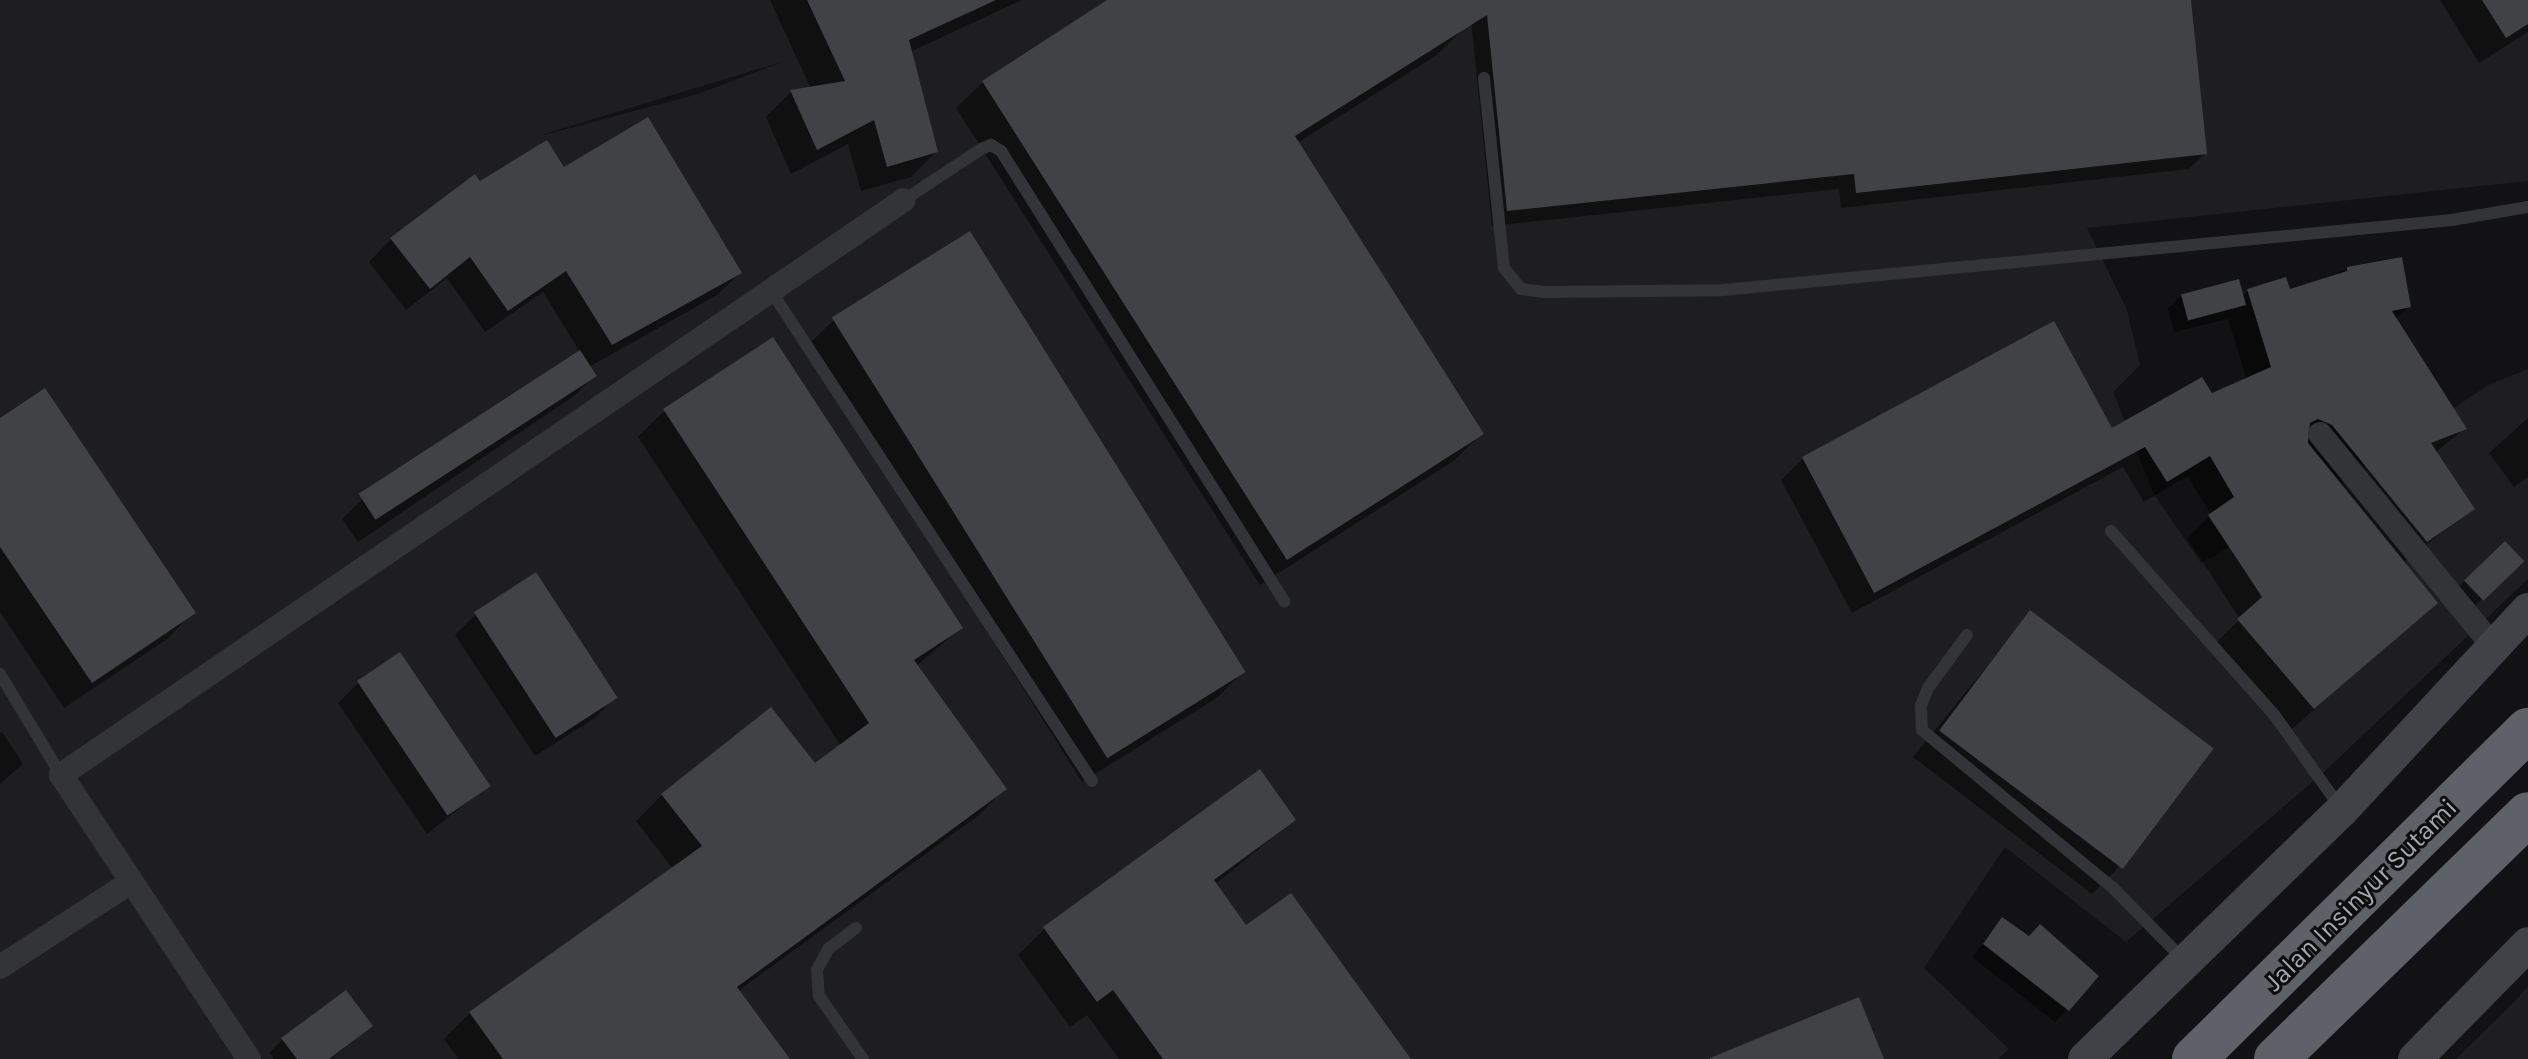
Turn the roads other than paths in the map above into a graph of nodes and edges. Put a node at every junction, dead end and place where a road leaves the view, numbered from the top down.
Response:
1 (1484, 78) dead end
2 (904, 200) joint
3 (2528, 207) edge
4 (773, 294) junction
5 (2320, 434) dead end
6 (2111, 531) dead end
7 (1284, 601) dead end
8 (2528, 610) edge
9 (1967, 635) dead end
10 (2492, 645) junction
11 (0, 674) edge
12 (2528, 730) edge
13 (61, 775) junction
14 (1092, 781) dead end
15 (2342, 810) junction
16 (2528, 814) edge
17 (131, 882) junction
18 (856, 928) dead end
19 (2528, 944) edge
20 (2186, 961) junction
21 (0, 967) edge
22 (249, 1059) edge
23 (863, 1059) edge
24 (2085, 1059) edge
25 (2194, 1059) edge
26 (2276, 1059) edge
27 (2415, 1059) edge

1 - 3 lane
2 - 4 street
2 - 7 lane
4 - 13 street
4 - 14 lane
5 - 10 street
6 - 15 lane
8 - 10 street
9 - 20 lane
10 - 15 street
11 - 13 lane
12 - 25 highway, Jalan Insinyur Sutami
13 - 17 street
15 - 20 street
16 - 26 highway
17 - 21 street
17 - 22 street
18 - 23 lane
19 - 27 street
20 - 24 street

